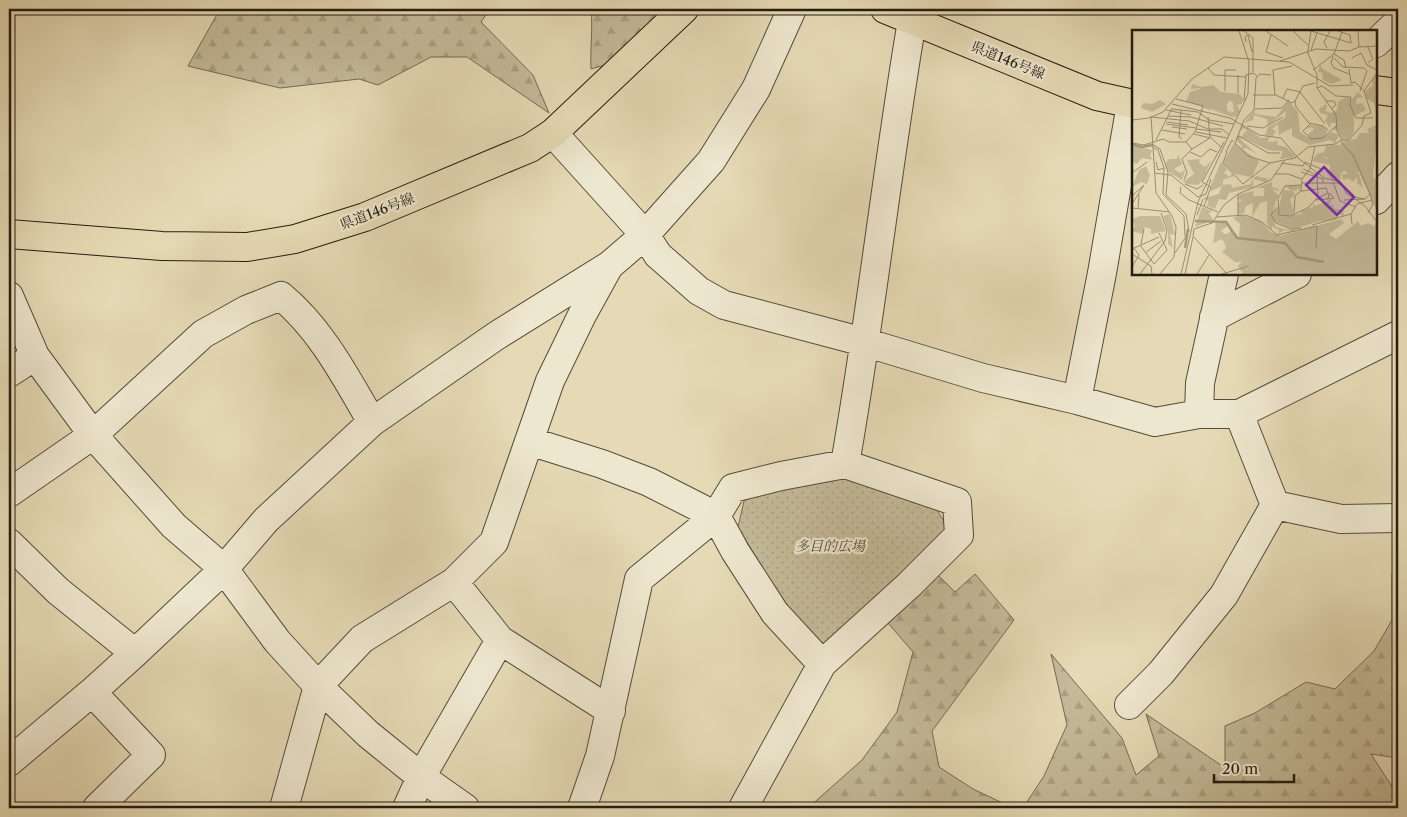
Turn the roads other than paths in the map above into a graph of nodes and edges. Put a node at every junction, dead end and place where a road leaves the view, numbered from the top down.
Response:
1 (684, 9) edge
2 (792, 9) edge
3 (885, 9) edge
4 (912, 21) junction
5 (1398, 22) edge
6 (1377, 41) edge
7 (1377, 90) edge
8 (1398, 93) edge
9 (1132, 104) edge
10 (553, 134) junction
11 (1398, 176) edge
12 (1377, 199) edge
13 (9, 234) edge
14 (645, 235) junction
15 (610, 265) junction
16 (1224, 275) edge
17 (1295, 275) edge
18 (9, 296) edge
19 (1214, 317) junction
20 (1398, 334) edge
21 (864, 342) junction
22 (35, 356) junction
23 (9, 373) edge
24 (1077, 400) junction
25 (1199, 414) junction
26 (1239, 414) junction
27 (372, 422) junction
28 (93, 435) junction
29 (529, 441) junction
30 (845, 464) junction
31 (9, 493) edge
32 (1275, 506) junction
33 (716, 516) junction
34 (1398, 518) edge
35 (9, 543) edge
36 (224, 569) junction
37 (454, 582) junction
38 (500, 640) junction
39 (135, 653) junction
40 (822, 664) junction
41 (318, 686) junction
42 (92, 692) junction
43 (1129, 705) dead end
44 (611, 711) junction
45 (9, 762) edge
46 (421, 778) junction
47 (97, 808) edge
48 (284, 808) edge
49 (408, 808) edge
50 (465, 808) edge
51 (582, 808) edge
52 (743, 808) edge

1 - 10 main road, 県道146号線
2 - 14 street
3 - 4 main road, 県道146号線
4 - 9 main road, 県道146号線
4 - 21 street
5 - 6 street
7 - 8 main road
9 - 24 street
10 - 13 main road, 県道146号線
10 - 14 street
11 - 12 street
14 - 15 street
14 - 21 street
15 - 27 street
15 - 29 street
16 - 19 street
17 - 19 street
18 - 22 street
19 - 25 street
20 - 26 street
21 - 24 street
21 - 30 street
22 - 23 street
22 - 28 street
24 - 25 street
25 - 26 street
26 - 32 street
27 - 28 street
27 - 36 street
28 - 31 street
28 - 36 street
29 - 33 street
29 - 37 street
30 - 33 street
30 - 40 street
32 - 34 street
32 - 43 street
33 - 40 street
33 - 44 street
35 - 39 street
36 - 39 street
36 - 41 street
37 - 38 street
37 - 41 street
38 - 44 street
38 - 46 street
39 - 42 street
40 - 52 street
41 - 46 street
41 - 48 street
42 - 45 street
42 - 47 street
44 - 51 street
46 - 49 street
46 - 50 street

